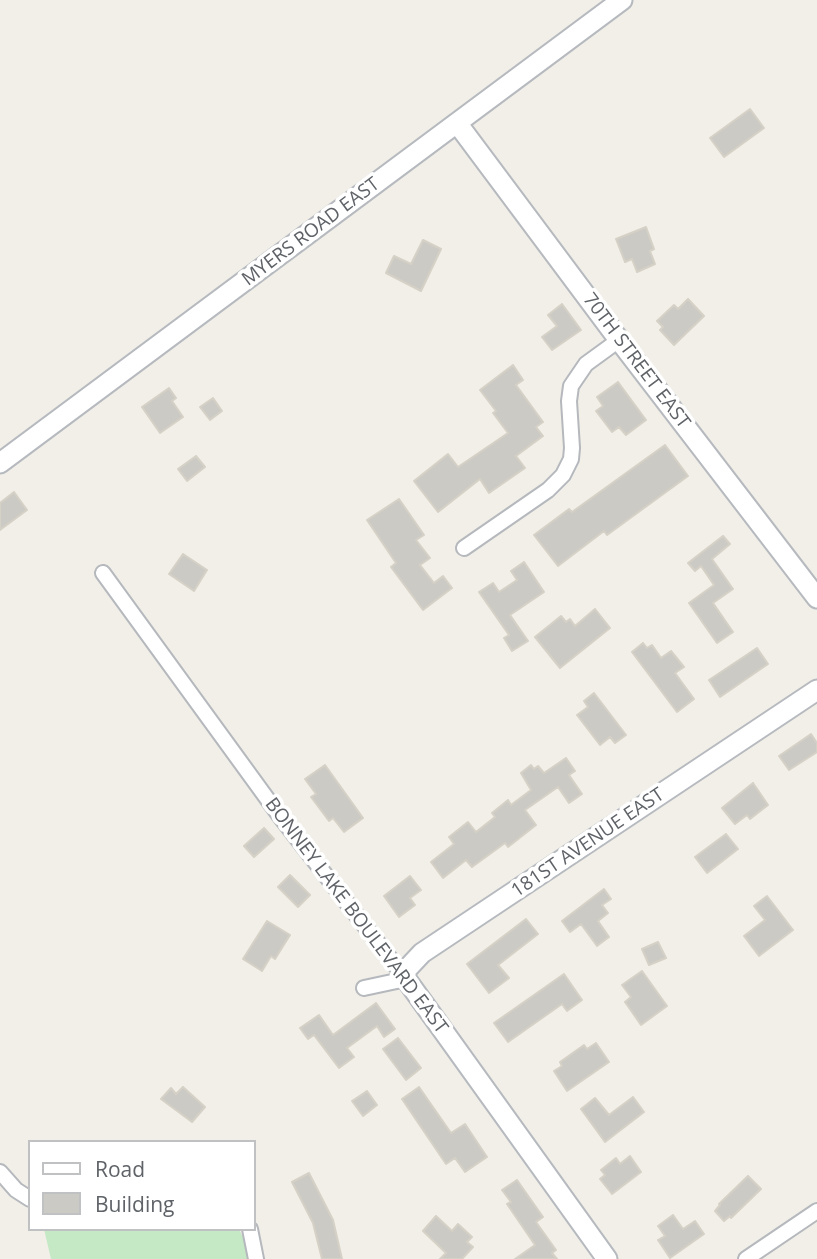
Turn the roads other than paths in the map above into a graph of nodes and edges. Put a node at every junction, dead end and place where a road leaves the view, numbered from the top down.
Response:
1 (622, 0) edge
2 (457, 123) junction
3 (619, 340) junction
4 (0, 463) edge
5 (464, 548) dead end
6 (103, 573) dead end
7 (817, 598) edge
8 (817, 690) edge
9 (406, 979) junction
10 (364, 988) dead end
11 (0, 1172) edge
12 (28, 1198) edge
13 (817, 1211) edge
14 (250, 1231) edge
15 (256, 1259) edge
16 (607, 1259) edge
17 (746, 1259) edge

1 - 2 street, MYERS ROAD EAST
2 - 3 street, 70TH STREET EAST
2 - 4 street, MYERS ROAD EAST
3 - 5 street
3 - 7 street, 70TH STREET EAST
6 - 9 street, BONNEY LAKE BOULEVARD EAST
8 - 9 street, 181ST AVENUE EAST
9 - 10 street
9 - 16 street, BONNEY LAKE BOULEVARD EAST
11 - 12 street
13 - 17 street
14 - 15 street

